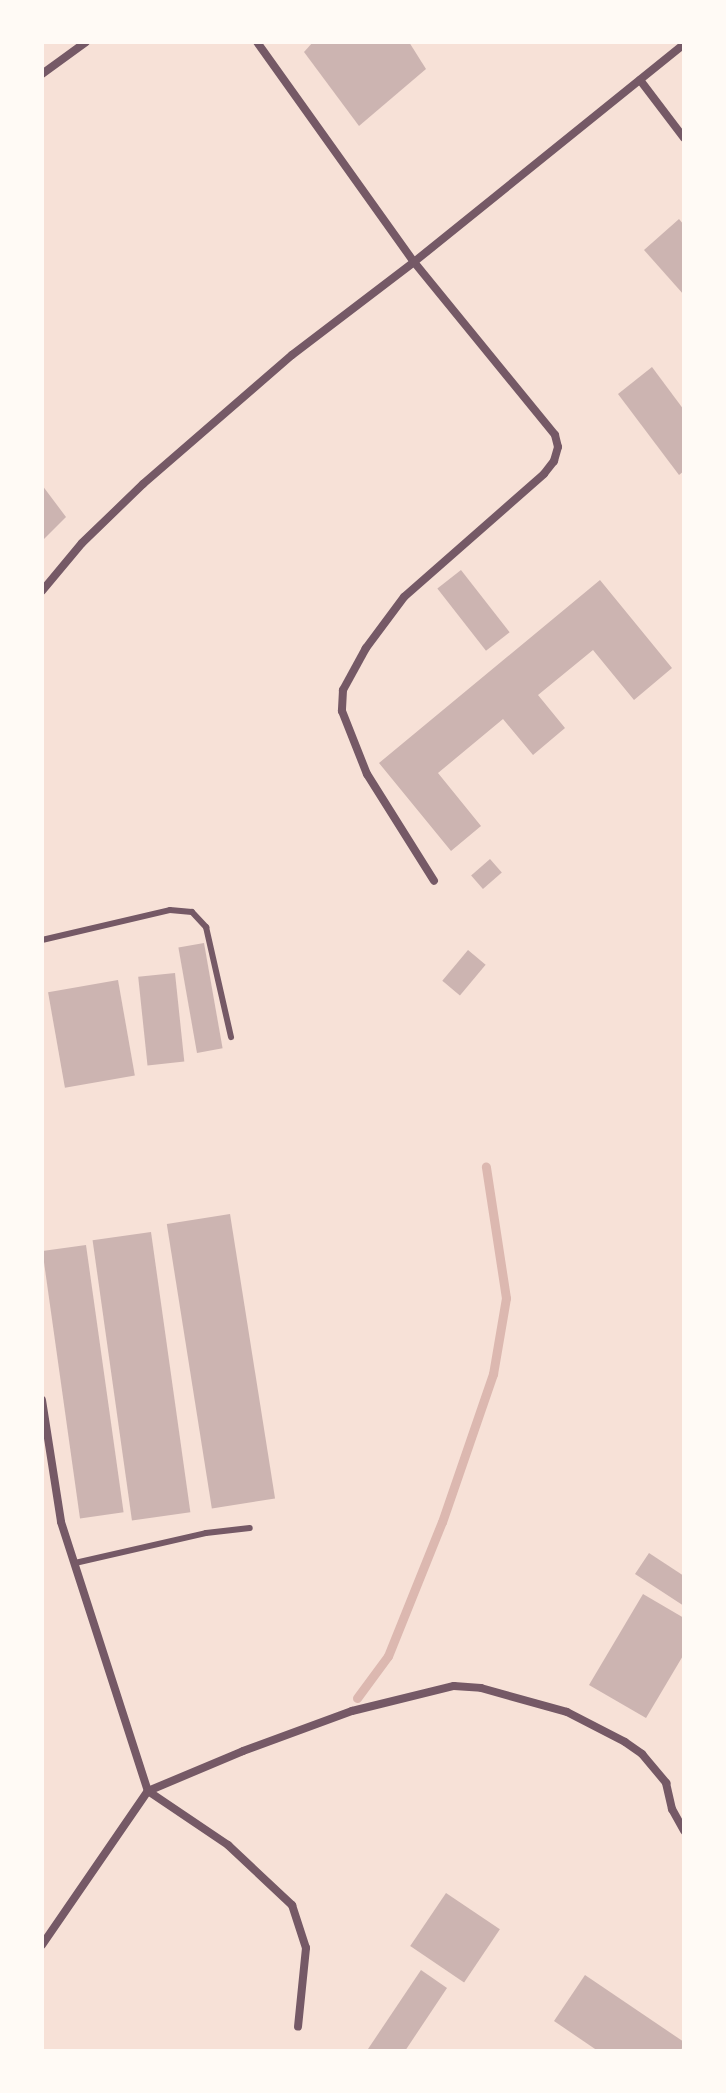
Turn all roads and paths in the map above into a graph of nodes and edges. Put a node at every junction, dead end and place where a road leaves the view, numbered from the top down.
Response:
1 (86, 42) edge
2 (257, 42) edge
3 (684, 44) edge
4 (42, 74) edge
5 (640, 80) junction
6 (684, 138) edge
7 (414, 262) junction
8 (42, 591) edge
9 (434, 881) dead end
10 (42, 940) edge
11 (231, 1037) dead end
12 (42, 1400) edge
13 (250, 1528) dead end
14 (75, 1563) junction
15 (148, 1791) junction
16 (684, 1831) edge
17 (42, 1945) edge
18 (298, 2027) dead end

1 - 4 street
2 - 7 street
3 - 5 street
5 - 6 street
5 - 7 street
7 - 8 street
7 - 9 street
10 - 11 lane
12 - 14 street
13 - 14 lane
14 - 15 street
15 - 16 street
15 - 17 street
15 - 18 street

